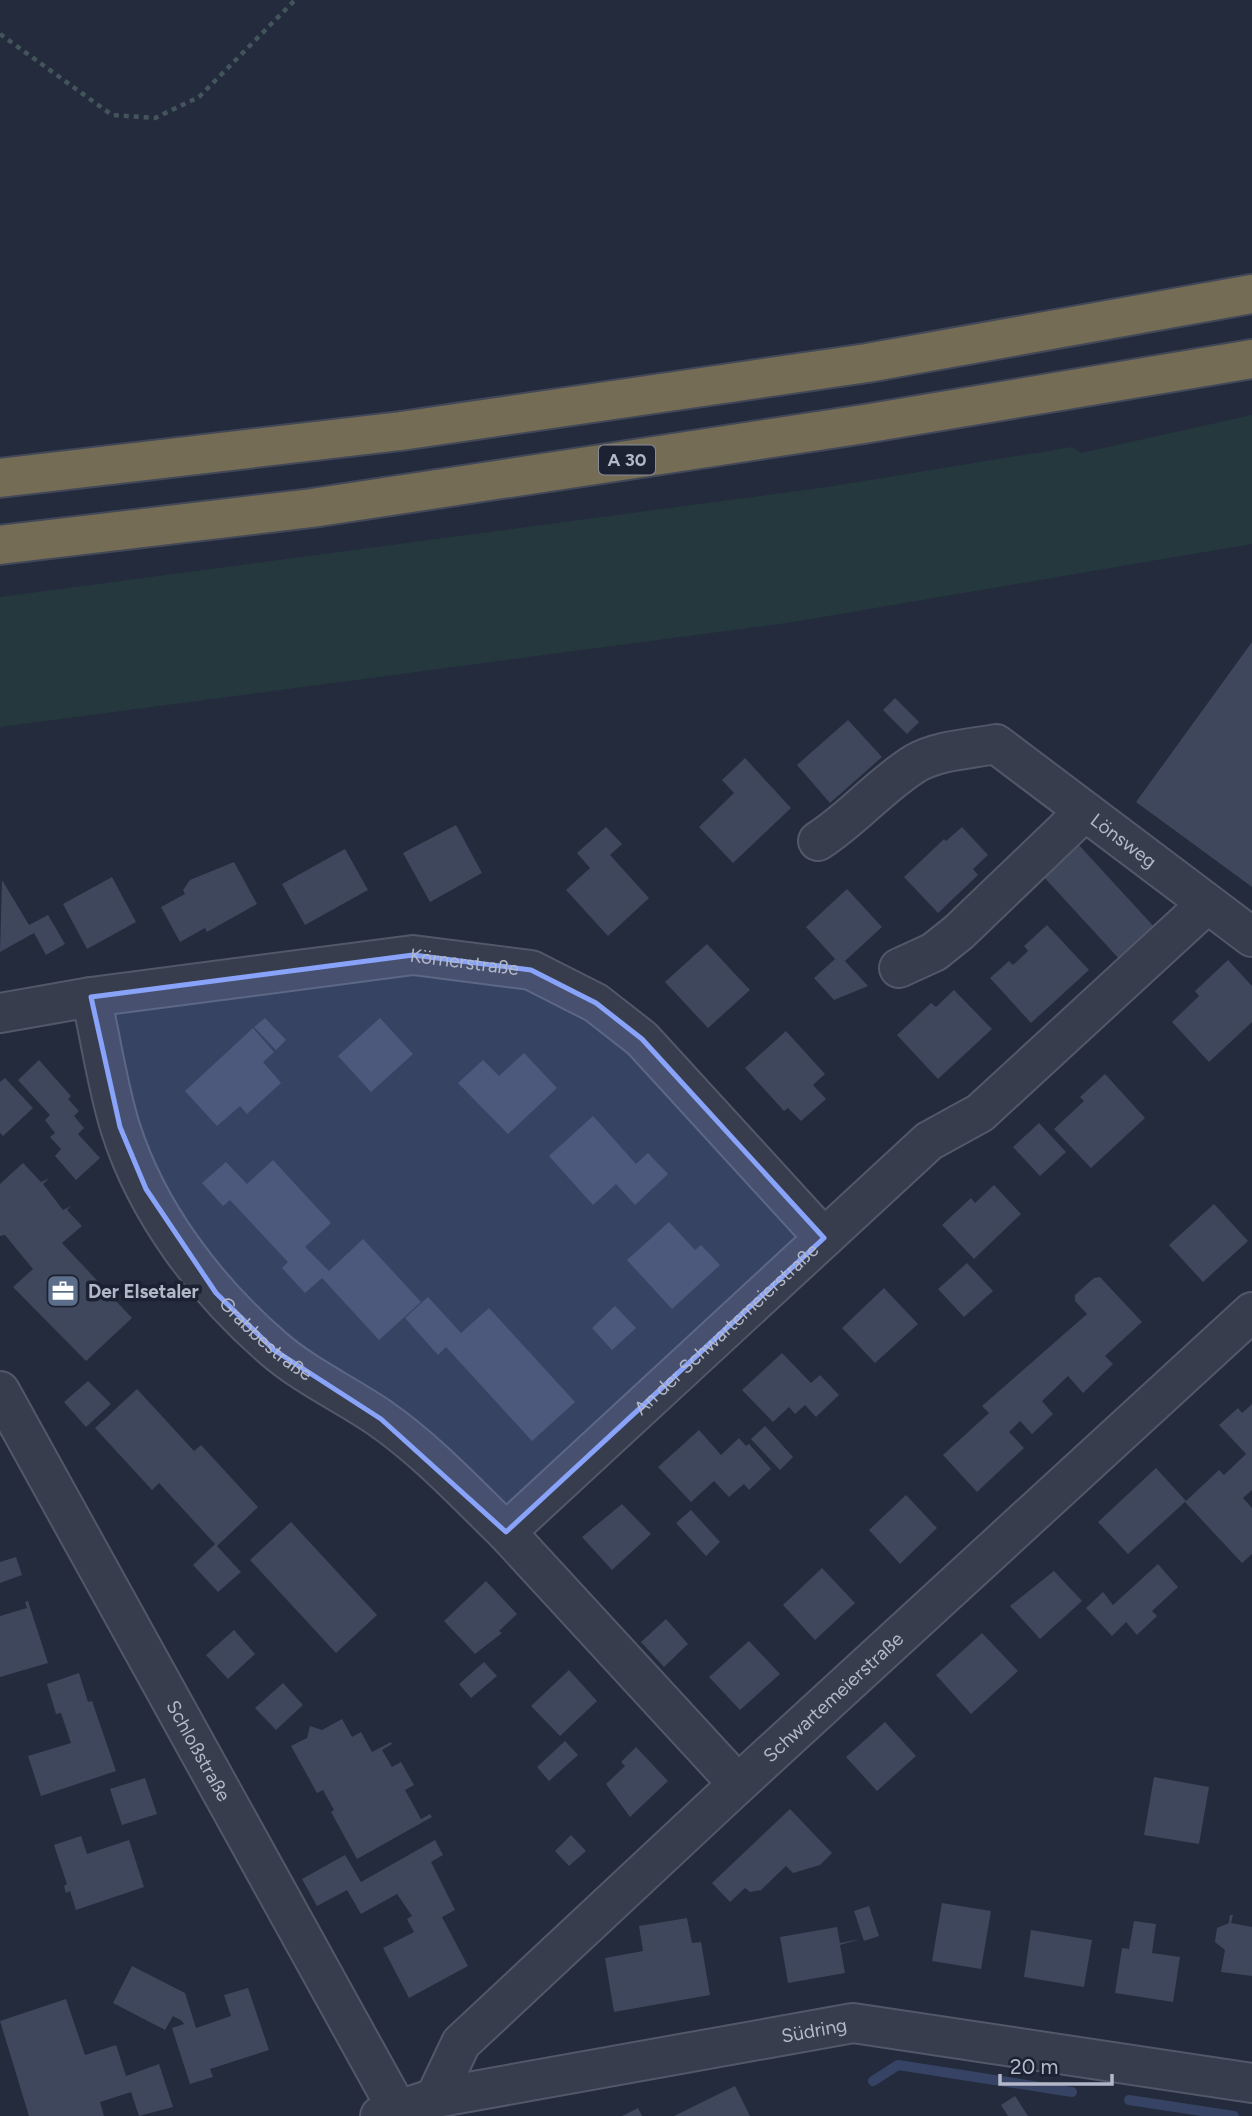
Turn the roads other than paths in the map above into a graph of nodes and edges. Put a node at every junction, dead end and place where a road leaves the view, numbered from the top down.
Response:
1 (1252, 294) edge
2 (1252, 359) edge
3 (0, 478) edge
4 (0, 545) edge
5 (1084, 812) junction
6 (818, 841) dead end
7 (1207, 904) junction
8 (1252, 937) edge
9 (899, 968) dead end
10 (91, 997) junction
11 (0, 1013) edge
12 (824, 1238) junction
13 (1252, 1312) edge
14 (0, 1391) edge
15 (506, 1532) junction
16 (738, 1784) junction
17 (1252, 2083) edge
18 (435, 2098) junction
19 (393, 2114) edge

1 - 3 highway
2 - 4 highway, A 30
5 - 6 street, Lönsweg
5 - 7 street, Lönsweg
5 - 9 street
7 - 8 street, Lönsweg
7 - 12 street, An der Schwartemeierstraße
10 - 11 street, Körnerstraße
10 - 12 street, Körnerstraße
10 - 15 street, Grabbestraße
12 - 15 street, An der Schwartemeierstraße
13 - 16 street, Schwartemeierstraße
14 - 19 street, Schloßstraße
15 - 16 street
16 - 18 street, Schwartemeierstraße
17 - 18 street, Südring
18 - 19 street, Südring

